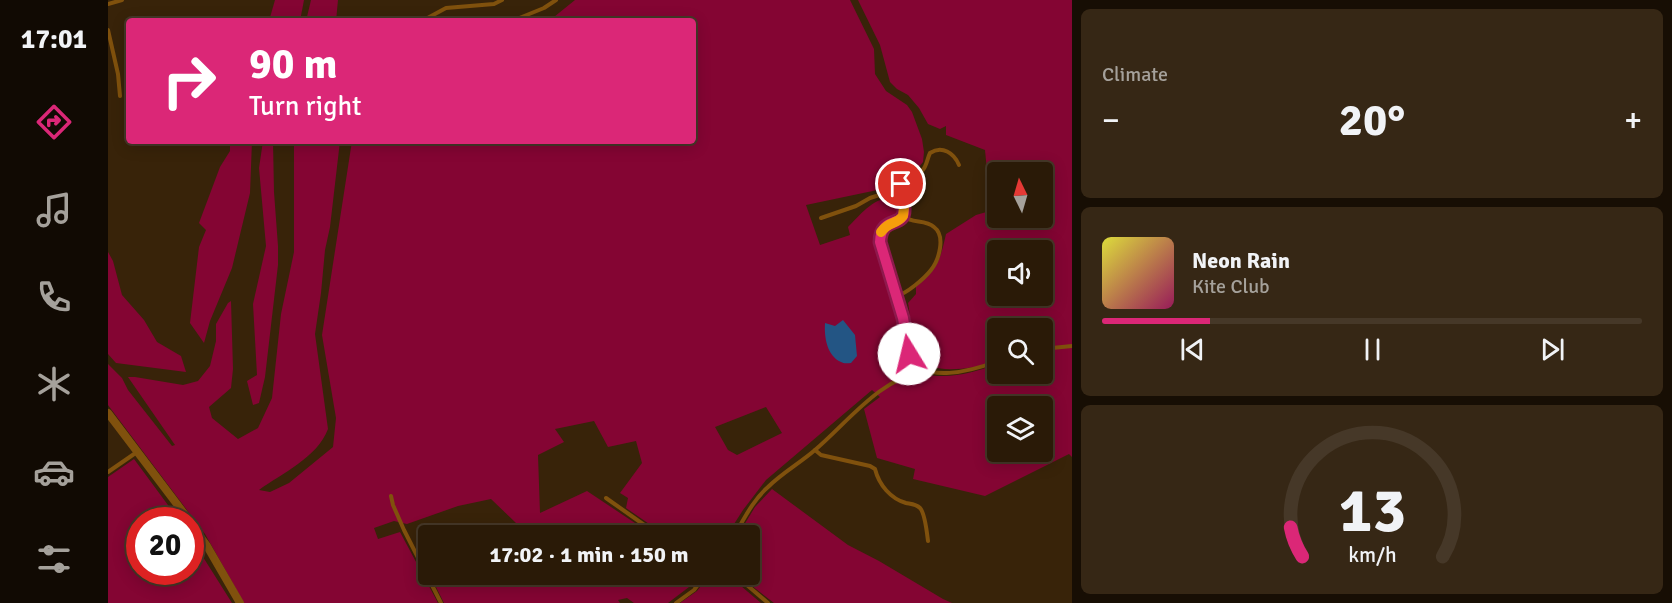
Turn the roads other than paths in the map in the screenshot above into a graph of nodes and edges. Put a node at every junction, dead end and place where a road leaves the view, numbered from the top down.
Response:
1 (122, 0) edge
2 (501, 0) edge
3 (556, 0) edge
4 (108, 4) edge
5 (428, 18) edge
6 (519, 18) edge
7 (108, 30) edge
8 (120, 96) dead end
9 (959, 165) dead end
10 (898, 189) junction
11 (903, 216) junction
12 (820, 218) dead end
13 (897, 296) junction
14 (1072, 346) edge
15 (1053, 348) edge
16 (909, 354) junction
17 (987, 365) edge
18 (927, 370) junction
19 (897, 381) junction
20 (108, 413) edge
21 (815, 450) junction
22 (138, 451) junction
23 (108, 472) edge
24 (392, 496) dead end
25 (606, 498) dead end
26 (179, 507) edge
27 (644, 525) edge
28 (741, 525) edge
29 (928, 541) dead end
30 (204, 542) edge
31 (698, 585) edge
32 (747, 585) edge
33 (240, 603) edge
34 (441, 603) edge
35 (676, 603) edge
36 (768, 603) edge

1 - 4 lane
2 - 5 lane
3 - 6 lane
7 - 8 lane
9 - 10 lane
10 - 11 lane
10 - 12 lane
11 - 13 lane
11 - 13 lane
13 - 16 lane
14 - 15 lane
16 - 18 lane
16 - 19 lane
17 - 18 lane
18 - 19 lane
19 - 21 lane
20 - 22 street
21 - 28 lane
21 - 29 lane
22 - 23 lane
22 - 26 street
24 - 34 lane
25 - 27 lane
30 - 33 street
31 - 35 lane
32 - 36 lane

